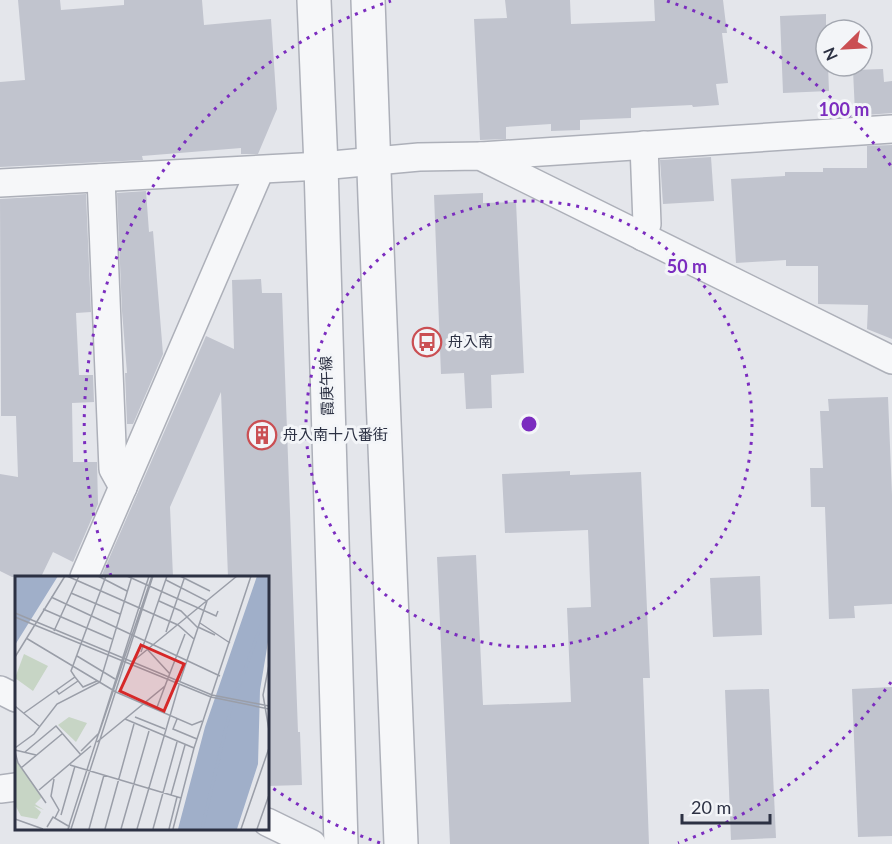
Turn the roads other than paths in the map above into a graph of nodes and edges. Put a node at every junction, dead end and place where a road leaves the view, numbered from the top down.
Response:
1 (314, 0) edge
2 (368, 0) edge
3 (892, 129) edge
4 (644, 145) junction
5 (480, 156) junction
6 (373, 161) junction
7 (321, 166) junction
8 (260, 170) junction
9 (101, 178) junction
10 (0, 183) edge
11 (643, 237) junction
12 (892, 360) edge
13 (123, 487) junction
14 (84, 576) edge
15 (0, 690) edge
16 (15, 698) edge
17 (15, 787) edge
18 (0, 789) edge
19 (268, 822) edge
20 (312, 844) edge
21 (341, 844) edge
22 (402, 844) edge

1 - 7 street, 霞庚午線
2 - 6 street
3 - 4 street
4 - 5 street
4 - 11 street
5 - 6 street
5 - 11 street
6 - 7 street
6 - 22 street
7 - 8 street
7 - 21 street, 霞庚午線
8 - 9 street
8 - 13 street
9 - 10 street
9 - 13 street
11 - 12 street
13 - 14 street
15 - 16 street
17 - 18 street
19 - 20 street

